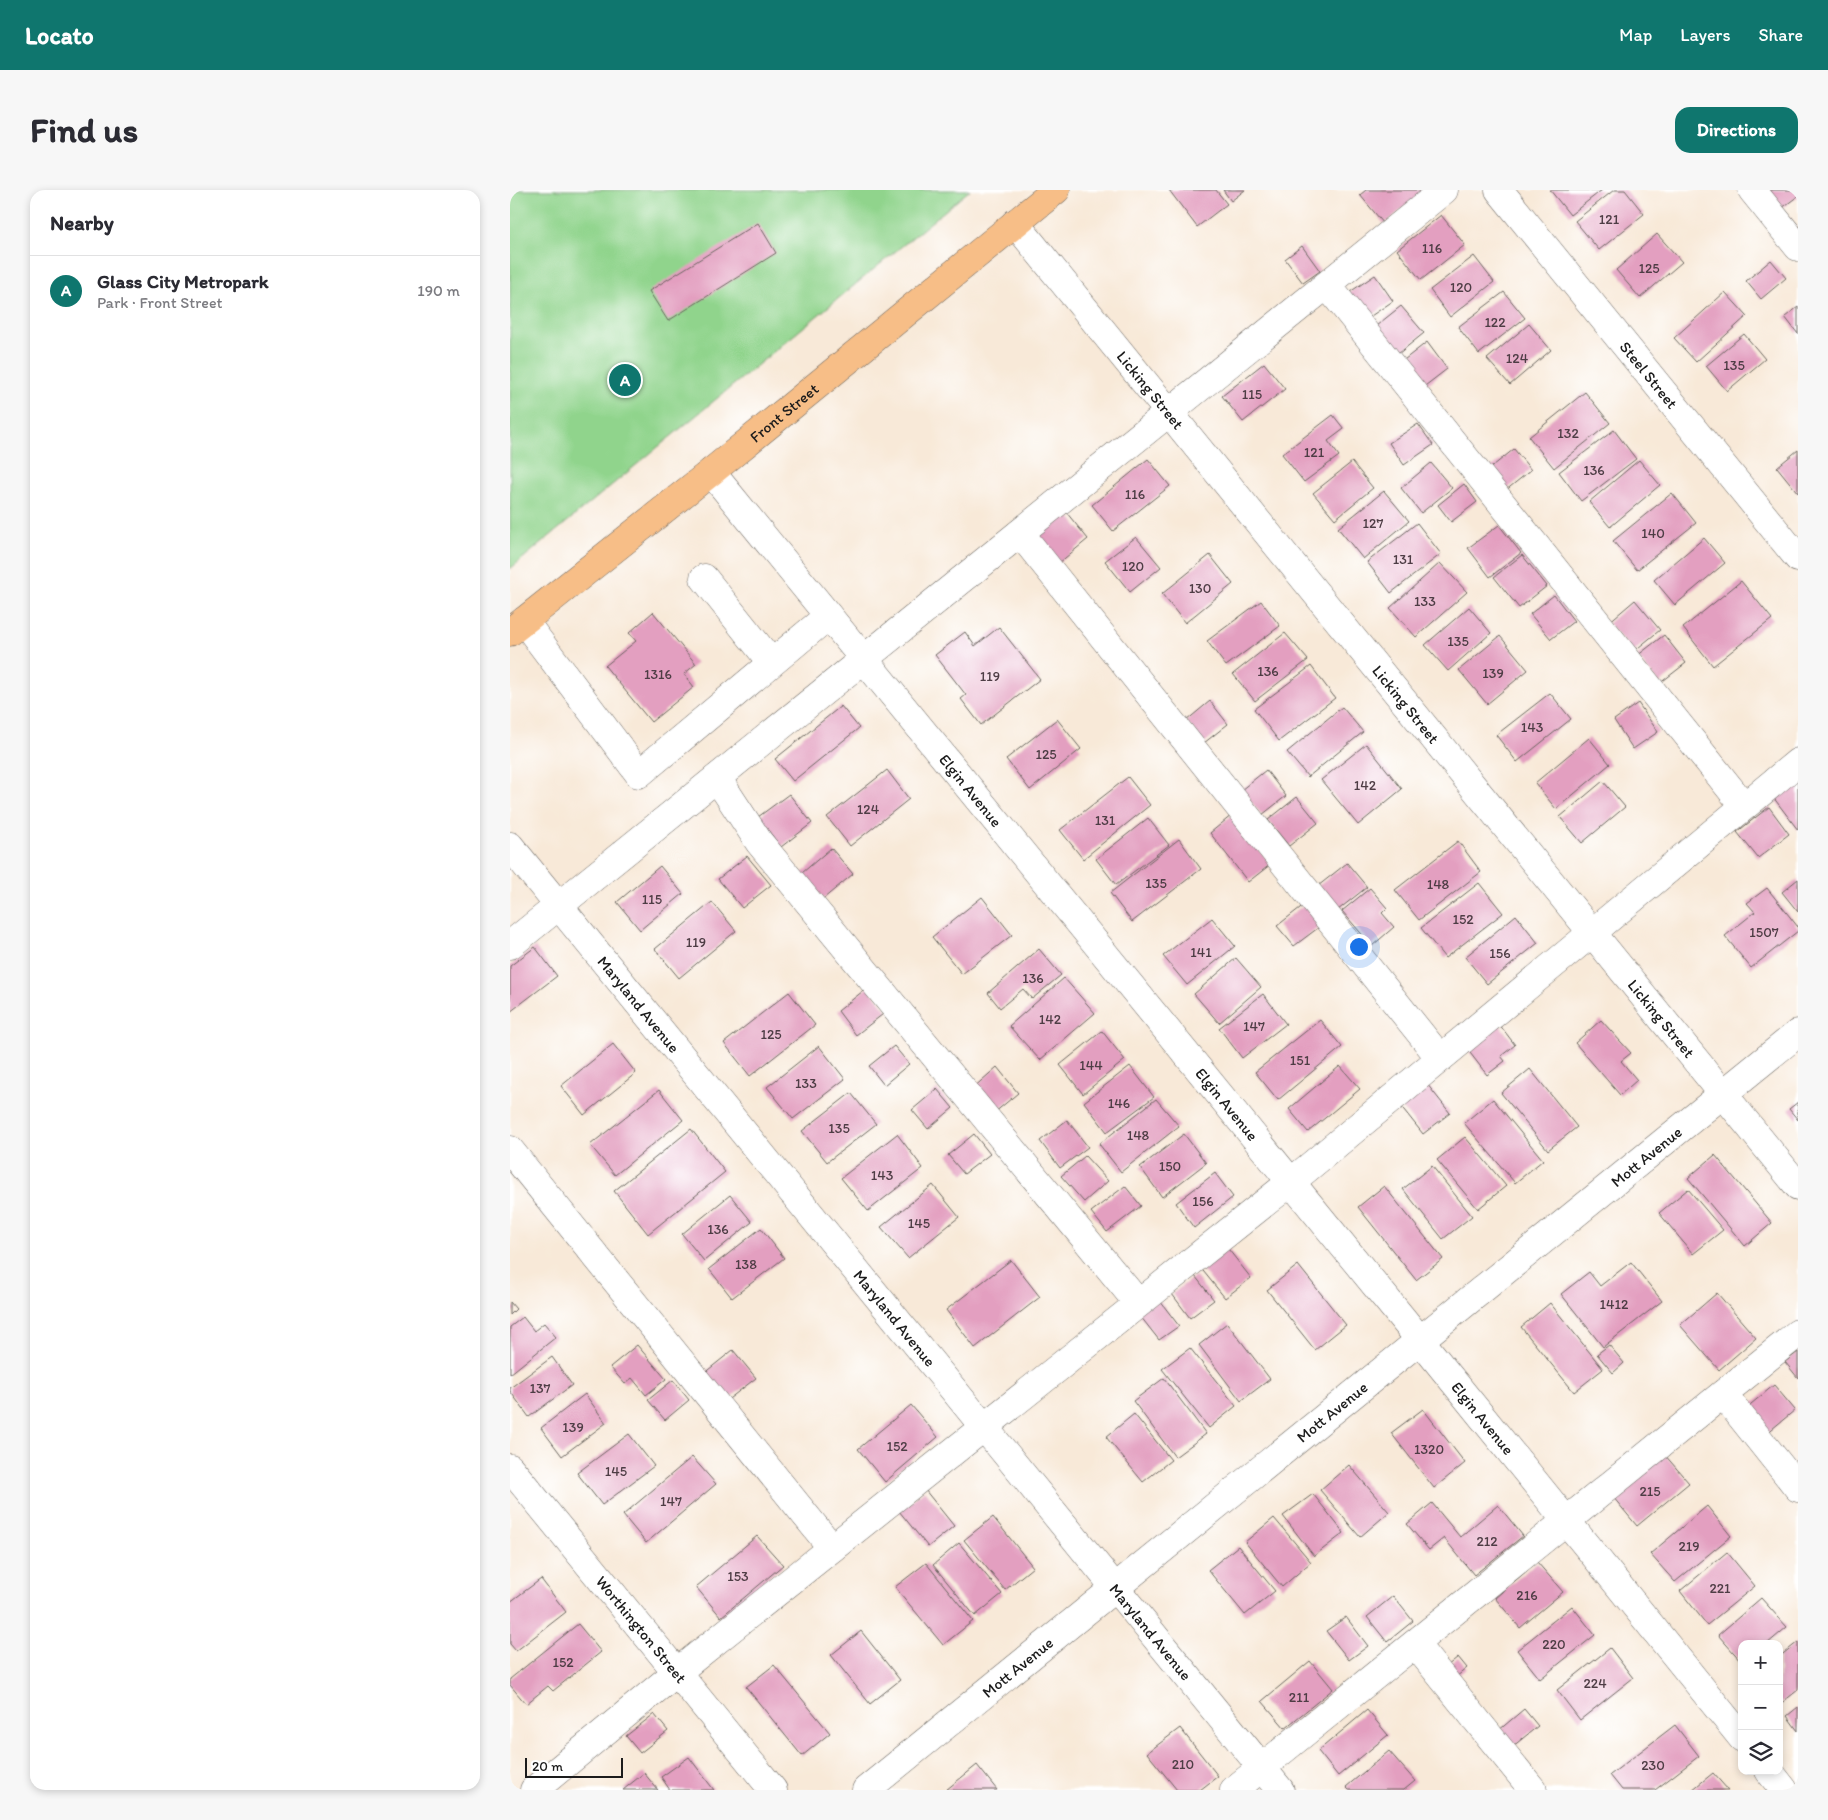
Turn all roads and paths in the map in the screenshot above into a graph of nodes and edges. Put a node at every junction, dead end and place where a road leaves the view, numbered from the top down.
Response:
1 (1056, 190) edge
2 (1444, 190) edge
3 (1499, 190) edge
4 (1752, 190) edge
5 (1015, 223) junction
6 (1798, 247) edge
7 (1327, 285) junction
8 (1169, 412) junction
9 (711, 472) junction
10 (1020, 533) junction
11 (1798, 558) edge
12 (704, 578) dead end
13 (828, 616) junction
14 (517, 627) edge
15 (864, 659) junction
16 (772, 662) junction
17 (1798, 762) edge
18 (717, 778) junction
19 (1744, 806) junction
20 (510, 846) edge
21 (559, 906) junction
22 (1591, 932) junction
23 (510, 945) edge
24 (1798, 1033) edge
25 (1440, 1058) junction
26 (1723, 1094) junction
27 (510, 1150) edge
28 (1291, 1182) junction
29 (1798, 1186) edge
30 (1138, 1303) junction
31 (1798, 1333) edge
32 (1420, 1340) junction
33 (1723, 1394) junction
34 (984, 1426) junction
35 (510, 1468) edge
36 (1798, 1488) edge
37 (1567, 1522) junction
38 (832, 1548) junction
39 (1115, 1587) junction
40 (1415, 1644) junction
41 (677, 1672) junction
42 (1738, 1733) edge
43 (1262, 1768) junction
44 (1772, 1775) edge
45 (534, 1790) edge
46 (773, 1790) edge
47 (866, 1790) edge
48 (1234, 1790) edge
49 (1280, 1790) edge
50 (1533, 1790) edge
51 (1784, 1790) edge

1 - 5 main road, Front Street
2 - 7 street
3 - 11 street, Steel Street
4 - 6 street
5 - 8 street, Licking Street
5 - 9 main road, Front Street
7 - 8 street
7 - 19 street
8 - 10 street
8 - 22 street, Licking Street
9 - 13 street, Elgin Avenue
9 - 14 main road, Front Street
10 - 15 street
10 - 25 street
12 - 16 street
13 - 15 street, Elgin Avenue
13 - 16 street
14 - 16 street
15 - 18 street
15 - 28 street, Elgin Avenue
17 - 19 street
18 - 21 street
18 - 30 street
19 - 22 street
20 - 21 street, Maryland Avenue
21 - 23 street
21 - 34 street, Maryland Avenue
22 - 25 street
22 - 26 street, Licking Street
24 - 26 street, Mott Avenue
25 - 28 street
26 - 29 street, Licking Street
26 - 32 street, Mott Avenue
27 - 38 street
28 - 30 street
28 - 32 street, Elgin Avenue
30 - 34 street
31 - 33 street
32 - 37 street, Elgin Avenue
32 - 39 street, Mott Avenue
33 - 36 street
33 - 37 street
34 - 38 street
34 - 39 street, Maryland Avenue
35 - 41 street, Worthington Street
37 - 40 street
37 - 42 street, Elgin Avenue
38 - 41 street
39 - 43 street, Maryland Avenue
39 - 47 street, Mott Avenue
40 - 43 street
40 - 50 street
41 - 45 street
41 - 46 street, Worthington Street
43 - 48 street
43 - 49 street, Maryland Avenue
44 - 51 street

